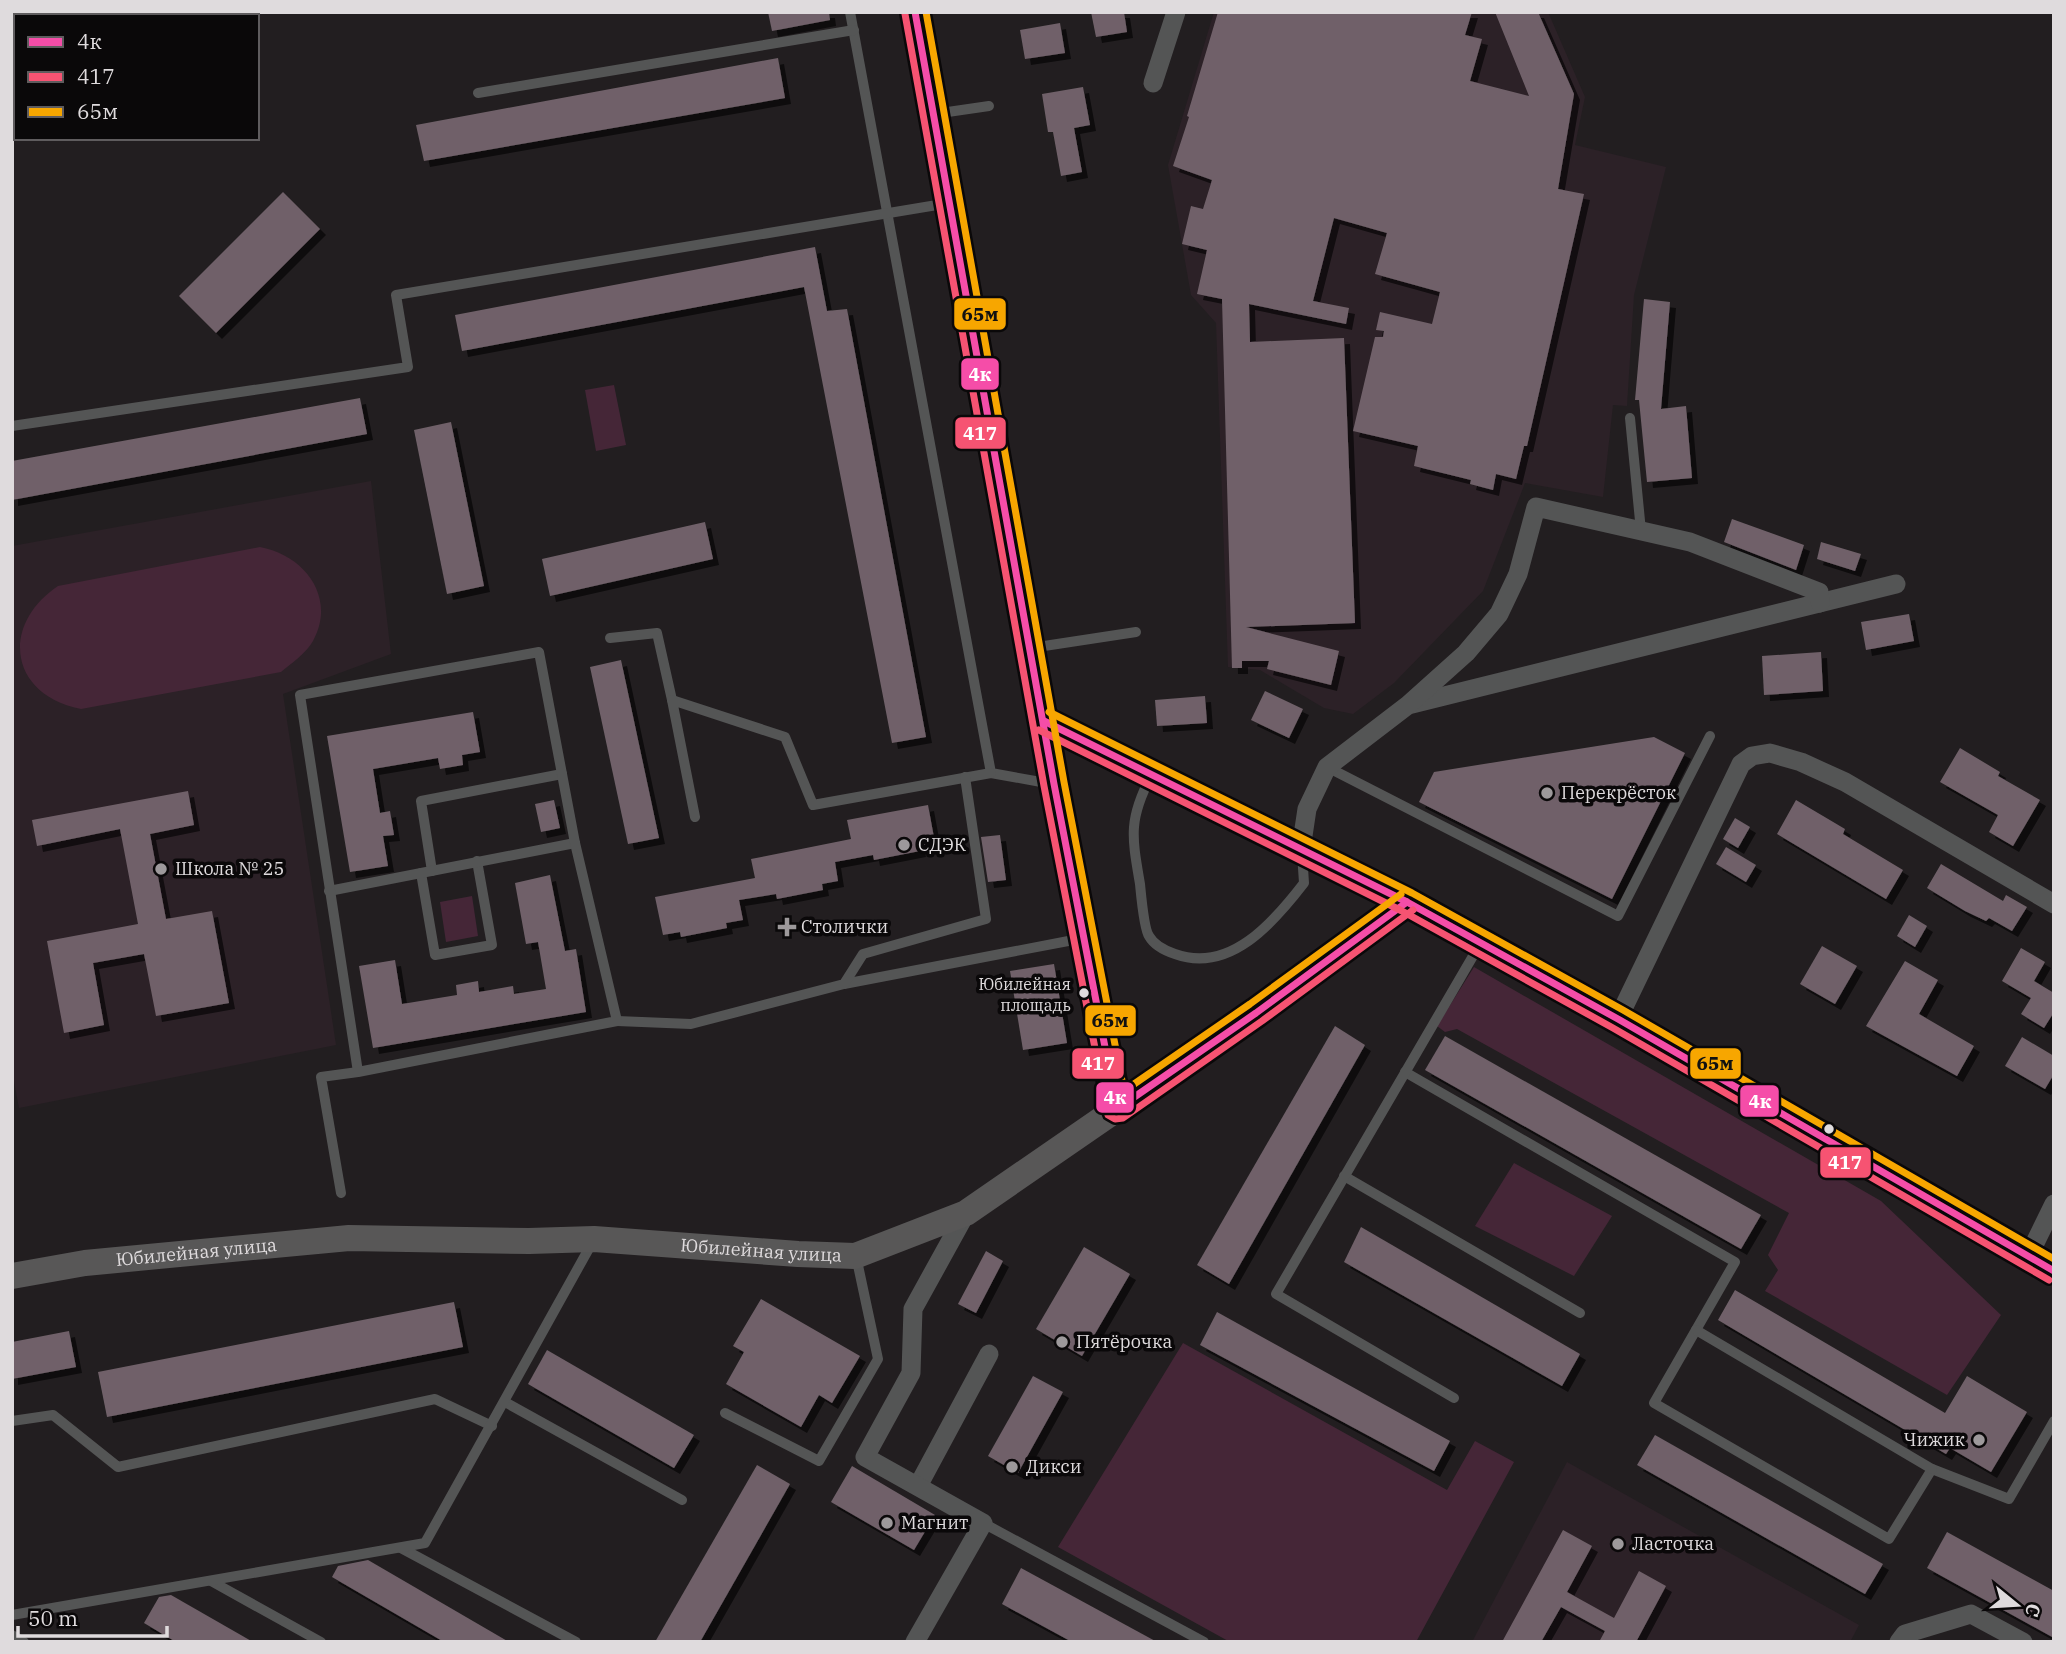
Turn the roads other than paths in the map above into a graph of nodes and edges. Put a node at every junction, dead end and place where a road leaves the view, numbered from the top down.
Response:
1 (850, 12) edge
2 (915, 12) edge
3 (1176, 12) edge
4 (853, 30) junction
5 (1153, 83) dead end
6 (478, 93) dead end
7 (989, 106) dead end
8 (933, 114) junction
9 (950, 203) junction
10 (887, 214) junction
11 (1630, 418) dead end
12 (12, 426) edge
13 (1641, 531) junction
14 (1896, 584) dead end
15 (1820, 603) junction
16 (1136, 632) dead end
17 (610, 638) dead end
18 (1031, 648) junction
19 (672, 700) junction
20 (1408, 705) junction
21 (1044, 722) junction
22 (1710, 736) dead end
23 (1326, 767) junction
24 (991, 773) junction
25 (562, 774) junction
26 (1151, 776) junction
27 (965, 778) junction
28 (1054, 784) junction
29 (695, 817) dead end
30 (575, 843) junction
31 (1301, 849) junction
32 (477, 861) junction
33 (432, 871) junction
34 (421, 873) junction
35 (329, 891) junction
36 (1407, 902) junction
37 (2054, 904) edge
38 (1084, 938) junction
39 (1480, 943) junction
40 (844, 984) junction
41 (1618, 1019) junction
42 (617, 1021) junction
43 (358, 1072) junction
44 (1405, 1072) junction
45 (1117, 1109) junction
46 (1344, 1176) junction
47 (341, 1192) dead end
48 (2054, 1204) edge
49 (966, 1213) junction
50 (594, 1240) junction
51 (2029, 1255) junction
52 (855, 1256) junction
53 (2054, 1271) edge
54 (12, 1276) edge
55 (1580, 1313) dead end
56 (1696, 1330) junction
57 (989, 1354) dead end
58 (1454, 1398) dead end
59 (505, 1402) junction
60 (725, 1413) dead end
61 (12, 1421) edge
62 (2054, 1421) edge
63 (492, 1426) junction
64 (1932, 1469) junction
65 (918, 1486) junction
66 (682, 1500) dead end
67 (983, 1522) junction
68 (401, 1547) junction
69 (211, 1581) junction
70 (12, 1615) edge
71 (12, 1635) edge
72 (24, 1642) edge
73 (321, 1642) edge
74 (576, 1642) edge
75 (915, 1642) edge
76 (1204, 1642) edge
77 (1899, 1642) edge
78 (2024, 1642) edge

1 - 4 lane
2 - 8 street
3 - 5 street
4 - 6 lane
4 - 10 lane
7 - 8 lane
8 - 9 street
9 - 10 lane
9 - 18 street
10 - 12 lane
10 - 24 lane
11 - 13 lane
13 - 15 street
13 - 20 street
14 - 15 street
15 - 20 street
16 - 18 lane
17 - 19 lane
18 - 21 street
19 - 27 lane
19 - 29 lane
20 - 23 street
21 - 26 street
21 - 28 street
22 - 23 lane
23 - 31 street
24 - 27 lane
24 - 28 lane
25 - 30 lane
25 - 33 lane
25 - 35 lane
26 - 31 street
26 - 31 lane
27 - 40 lane
28 - 38 street
30 - 32 lane
30 - 42 lane
31 - 36 street
32 - 33 lane
32 - 34 lane
33 - 34 lane
34 - 35 lane
35 - 43 lane
36 - 39 street
36 - 45 street, Юбилейная улица
37 - 41 street
38 - 40 lane
38 - 45 street
39 - 41 street
39 - 44 lane
40 - 42 lane
41 - 51 street
42 - 43 lane
43 - 47 lane
44 - 46 lane
44 - 56 lane
45 - 49 street, Юбилейная улица
46 - 55 lane
46 - 58 lane
48 - 51 street
49 - 52 street, Юбилейная улица
49 - 65 street
50 - 52 street, Юбилейная улица
50 - 54 street, Юбилейная улица
50 - 59 lane
51 - 53 street
52 - 60 lane
56 - 64 lane
56 - 64 lane
57 - 65 street
59 - 63 lane
59 - 66 lane
61 - 63 lane
62 - 64 lane
63 - 68 lane
65 - 67 street
67 - 75 street
67 - 76 lane
68 - 69 lane
68 - 74 lane
69 - 70 lane
69 - 73 lane
71 - 72 lane
77 - 78 street

